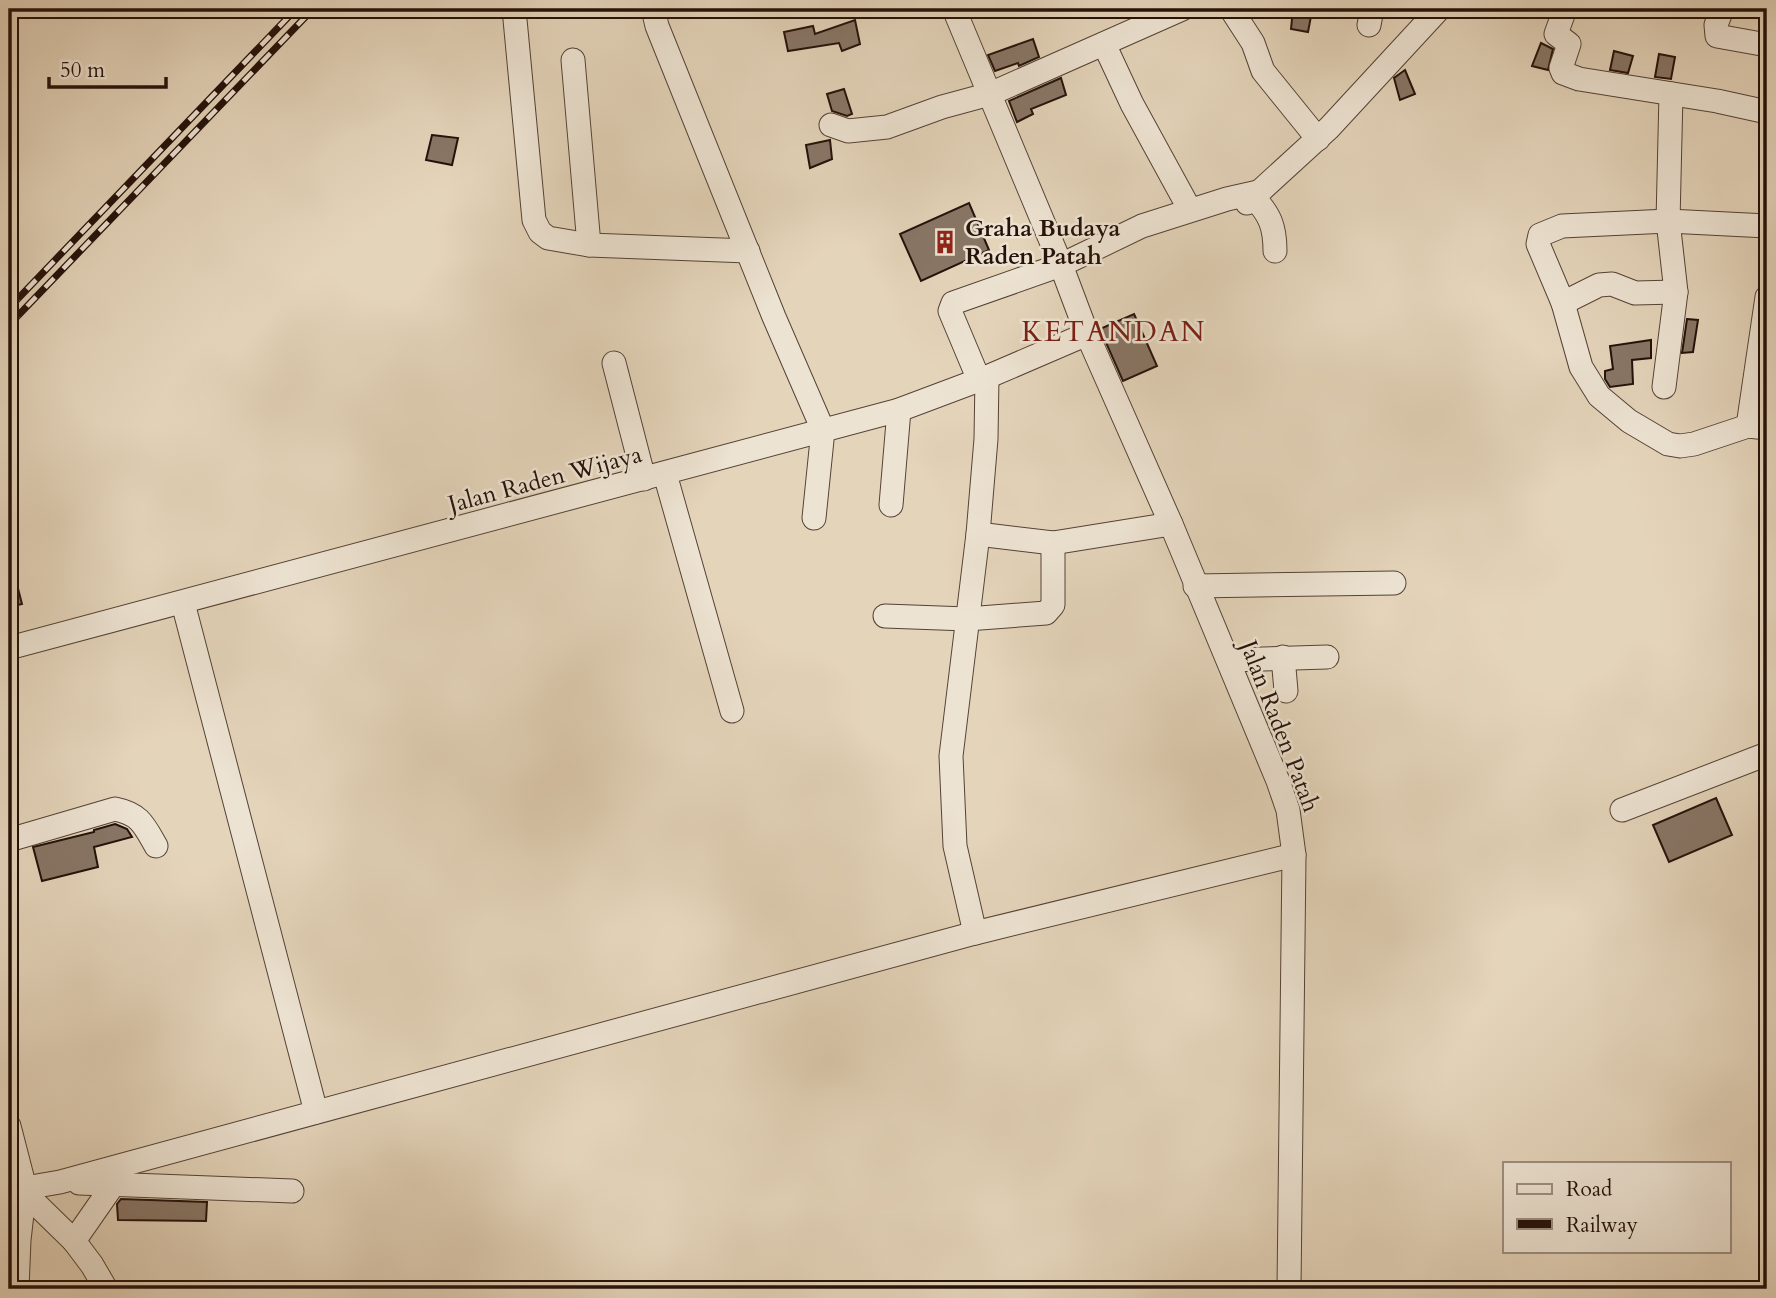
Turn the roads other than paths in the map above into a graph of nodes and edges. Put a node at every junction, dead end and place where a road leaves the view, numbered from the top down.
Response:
1 (514, 9) edge
2 (653, 9) edge
3 (954, 9) edge
4 (1182, 9) edge
5 (1231, 9) edge
6 (1439, 9) edge
7 (1565, 9) edge
8 (1722, 9) edge
9 (1104, 44) junction
10 (1767, 45) edge
11 (573, 60) dead end
12 (990, 94) junction
13 (1671, 94) junction
14 (1767, 112) edge
15 (831, 125) dead end
16 (1318, 139) junction
17 (1256, 195) junction
18 (1186, 212) junction
19 (1668, 221) junction
20 (1767, 226) edge
21 (589, 245) junction
22 (748, 251) junction
23 (1275, 251) dead end
24 (1061, 265) junction
25 (1676, 292) junction
26 (1563, 303) junction
27 (1767, 306) edge
28 (1087, 334) junction
29 (614, 363) dead end
30 (983, 379) junction
31 (1664, 387) dead end
32 (899, 410) junction
33 (1758, 427) edge
34 (824, 430) junction
35 (654, 476) junction
36 (891, 505) dead end
37 (814, 518) dead end
38 (1171, 524) junction
39 (978, 534) junction
40 (1052, 543) junction
41 (1394, 583) dead end
42 (1195, 586) junction
43 (183, 603) junction
44 (885, 616) dead end
45 (967, 619) junction
46 (9, 648) edge
47 (1283, 657) junction
48 (1327, 657) dead end
49 (1228, 660) junction
50 (1286, 691) dead end
51 (732, 711) dead end
52 (1767, 754) edge
53 (1622, 810) dead end
54 (9, 840) edge
55 (156, 846) dead end
56 (1294, 855) junction
57 (975, 933) junction
58 (316, 1112) junction
59 (9, 1126) edge
60 (18, 1180) edge
61 (60, 1182) junction
62 (113, 1185) junction
63 (292, 1191) dead end
64 (74, 1241) junction
65 (17, 1289) edge
66 (106, 1289) edge
67 (1289, 1289) edge

1 - 21 street
2 - 22 street
3 - 12 street, Jalan Raden Patah
4 - 9 street
5 - 16 street
6 - 16 street
7 - 13 street
8 - 10 street
9 - 12 street
9 - 18 street
11 - 21 street
12 - 15 street
12 - 24 street, Jalan Raden Patah
13 - 14 street
13 - 19 street
16 - 17 street
17 - 18 street
17 - 23 street
18 - 24 street
19 - 20 street
19 - 25 street
19 - 26 street
21 - 22 street
22 - 34 street
24 - 28 street, Jalan Raden Patah
24 - 30 street
25 - 26 street
25 - 31 street
26 - 33 street
27 - 33 street
28 - 30 street, Jalan Raden Wijaya
28 - 38 street, Jalan Raden Patah
29 - 35 street
30 - 32 street, Jalan Raden Wijaya
30 - 39 street
32 - 34 street, Jalan Raden Wijaya
32 - 36 street
34 - 35 street, Jalan Raden Wijaya
34 - 37 street
35 - 43 street, Jalan Raden Wijaya
35 - 51 street
38 - 40 street
38 - 42 street, Jalan Raden Patah
39 - 40 street
39 - 45 street
40 - 45 street
41 - 42 street
42 - 49 street, Jalan Raden Patah
43 - 46 street, Jalan Raden Wijaya
43 - 58 street
44 - 45 street
45 - 57 street
47 - 48 street
47 - 49 street
47 - 50 street
49 - 56 street, Jalan Raden Patah
52 - 53 street
54 - 55 street
56 - 57 street
56 - 67 street, Jalan Raden Patah
57 - 58 street
58 - 61 street
59 - 60 street
60 - 61 street
60 - 64 street
60 - 65 street
61 - 62 street
62 - 63 street
62 - 64 street
64 - 66 street

